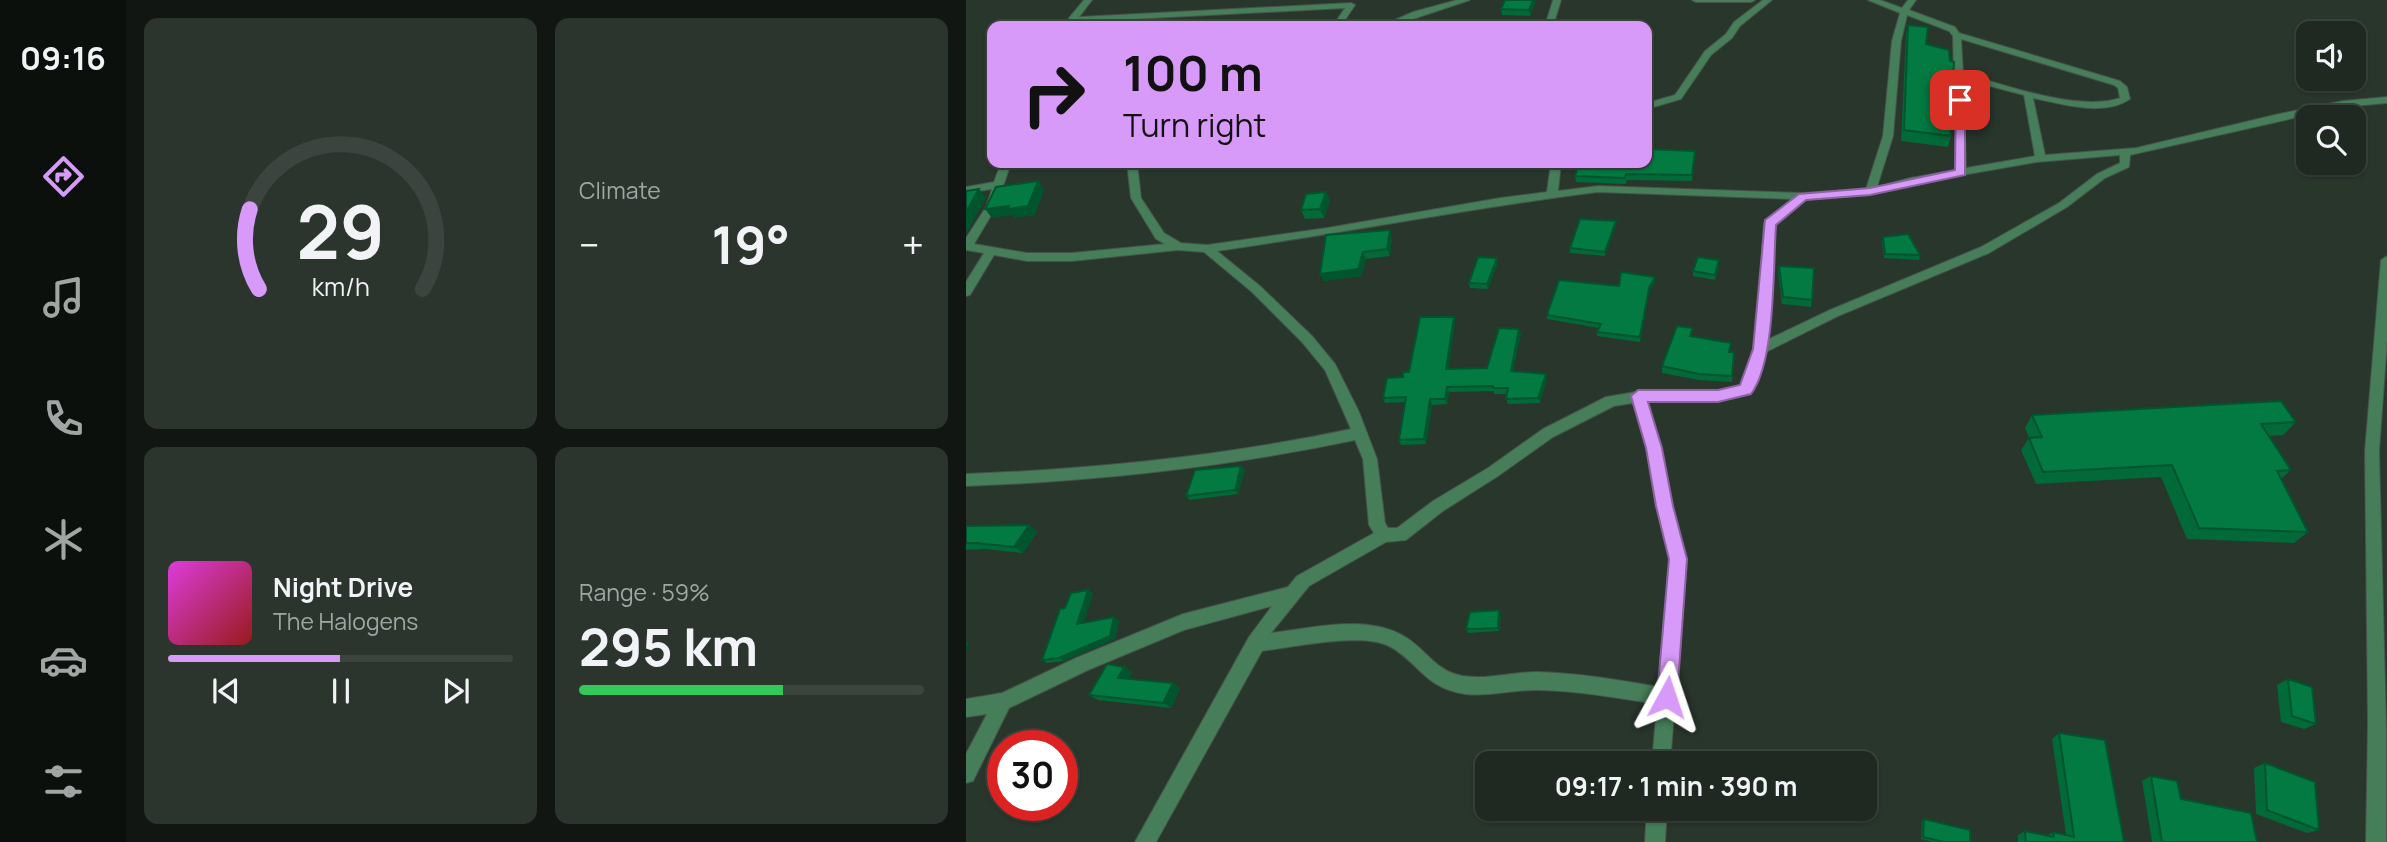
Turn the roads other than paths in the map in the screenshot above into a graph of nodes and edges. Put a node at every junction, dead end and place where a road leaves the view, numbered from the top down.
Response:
1 (1088, 0) edge
2 (1466, 0) edge
3 (1557, 0) edge
4 (1696, 0) edge
5 (1751, 0) edge
6 (1768, 0) edge
7 (1872, 0) edge
8 (1912, 0) edge
9 (1352, 3) edge
10 (1904, 10) junction
11 (1072, 21) edge
12 (1098, 21) edge
13 (1340, 21) edge
14 (1398, 21) edge
15 (1551, 21) edge
16 (1956, 35) junction
17 (1960, 75) junction
18 (2028, 94) junction
19 (2387, 100) edge
20 (1652, 105) edge
21 (2124, 152) junction
22 (2040, 159) junction
23 (1004, 168) edge
24 (1133, 168) edge
25 (1555, 168) edge
26 (1961, 172) junction
27 (998, 185) junction
28 (966, 190) edge
29 (1870, 192) junction
30 (1552, 195) junction
31 (1803, 196) junction
32 (967, 246) edge
33 (1178, 246) junction
34 (1207, 249) junction
35 (991, 251) junction
36 (2387, 260) edge
37 (966, 292) edge
38 (1760, 349) junction
39 (1638, 396) junction
40 (1360, 433) junction
41 (966, 480) edge
42 (1384, 535) junction
43 (1293, 593) junction
44 (1255, 643) junction
45 (1667, 697) junction
46 (1003, 702) junction
47 (966, 708) edge
48 (1662, 751) edge
49 (966, 774) edge
50 (1656, 821) edge
51 (1145, 842) edge
52 (1655, 842) edge
53 (2376, 842) edge

1 - 11 street
2 - 14 street
3 - 15 street
4 - 5 street
6 - 20 street
7 - 10 street
8 - 10 street
9 - 12 street
9 - 13 street
10 - 16 street
10 - 29 street
16 - 17 street
16 - 18 street
17 - 18 street
17 - 26 street
18 - 22 street
19 - 21 street
21 - 22 street
21 - 38 street
22 - 26 street
23 - 27 street
24 - 33 street
25 - 30 street
26 - 29 street
27 - 28 street
27 - 32 street
29 - 31 street
30 - 31 street
30 - 34 street
31 - 38 street
32 - 35 street
33 - 34 street
33 - 35 street
34 - 40 street
35 - 37 street
36 - 53 street
38 - 39 street
39 - 42 street
39 - 45 street
40 - 41 street
40 - 42 street
42 - 43 street
43 - 44 street
43 - 46 street
44 - 45 street
44 - 51 street
45 - 48 street
46 - 47 street
46 - 49 street
50 - 52 street

